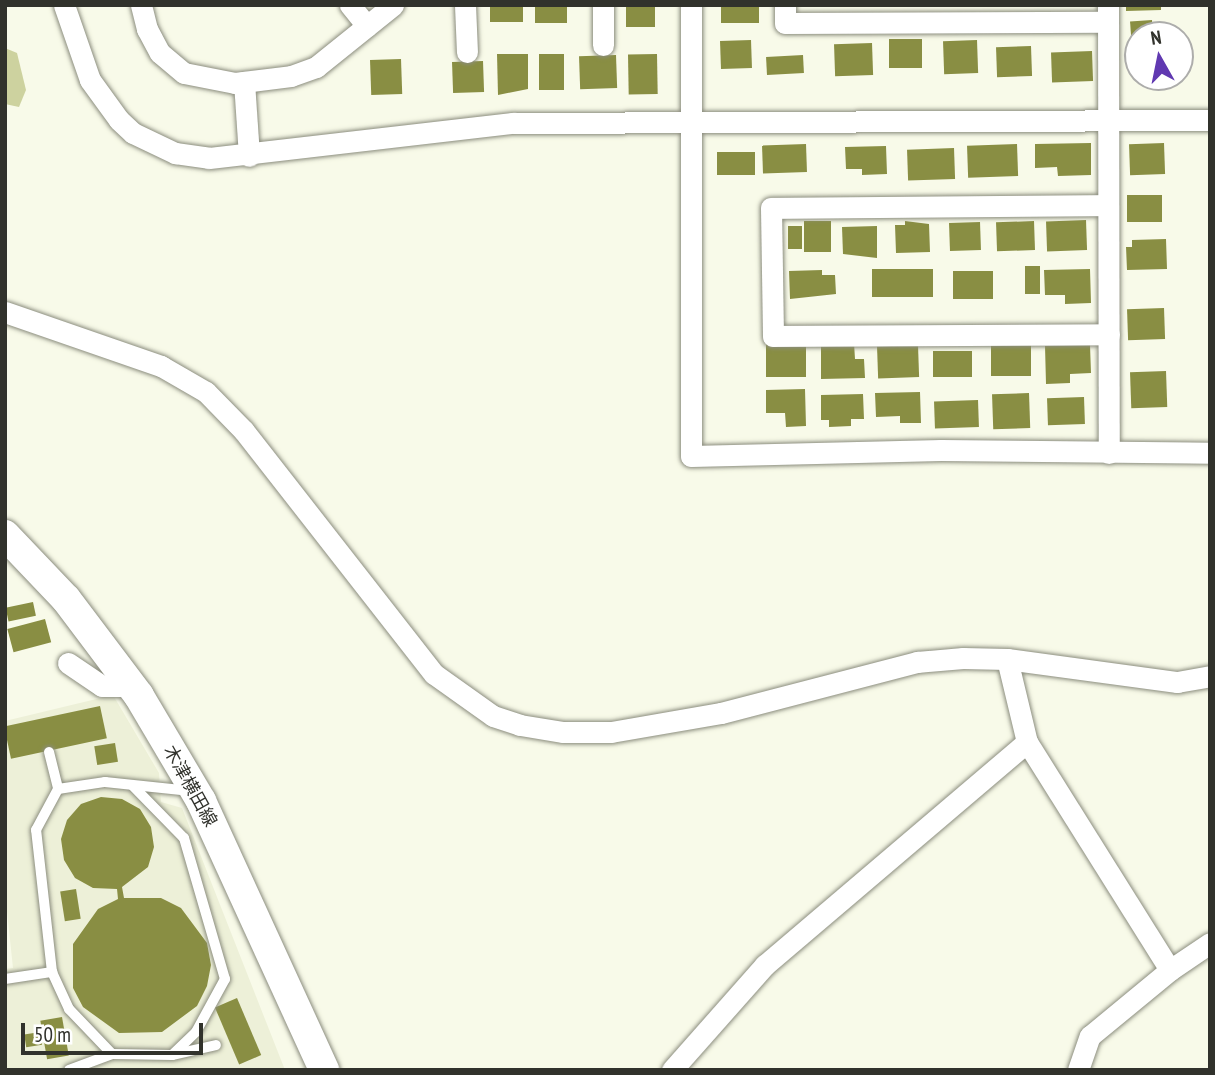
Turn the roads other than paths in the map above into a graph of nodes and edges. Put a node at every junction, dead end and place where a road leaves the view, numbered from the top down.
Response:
1 (64, 5) edge
2 (141, 5) edge
3 (350, 5) edge
4 (393, 5) edge
5 (465, 5) edge
6 (604, 5) edge
7 (691, 5) edge
8 (785, 5) edge
9 (1108, 14) edge
10 (366, 26) junction
11 (603, 45) dead end
12 (467, 52) dead end
13 (244, 82) junction
14 (1210, 120) edge
15 (691, 121) junction
16 (1108, 121) junction
17 (249, 156) junction
18 (1108, 205) junction
19 (5, 312) edge
20 (1109, 334) junction
21 (1109, 453) junction
22 (1210, 453) edge
23 (11, 548) edge
24 (1007, 659) junction
25 (68, 663) dead end
26 (1210, 676) edge
27 (131, 685) junction
28 (1027, 742) junction
29 (49, 752) dead end
30 (133, 786) junction
31 (58, 789) junction
32 (195, 790) junction
33 (1210, 943) edge
34 (1170, 970) junction
35 (52, 972) junction
36 (5, 979) edge
37 (216, 1045) dead end
38 (113, 1054) junction
39 (172, 1055) junction
40 (69, 1070) edge
41 (324, 1070) edge
42 (672, 1070) edge
43 (1077, 1070) edge

1 - 17 street
2 - 13 street
3 - 10 street
4 - 10 street
5 - 12 street
6 - 11 street
7 - 15 street
8 - 9 street
9 - 16 street
10 - 13 street
13 - 17 street
14 - 16 street
15 - 16 street
15 - 17 street
15 - 21 street
16 - 18 street
18 - 20 street
18 - 20 street
19 - 24 street
20 - 21 street
21 - 22 street
23 - 27 main road, 木津横田線
24 - 26 street
24 - 28 street
25 - 27 street
27 - 32 main road, 木津横田線
28 - 34 street
28 - 42 street
29 - 31 lane
30 - 31 lane
30 - 32 lane
30 - 39 lane
31 - 35 lane
32 - 41 main road, 木津横田線
33 - 34 street
34 - 43 street
35 - 36 lane
35 - 38 lane
37 - 39 lane
38 - 39 lane
38 - 40 lane

